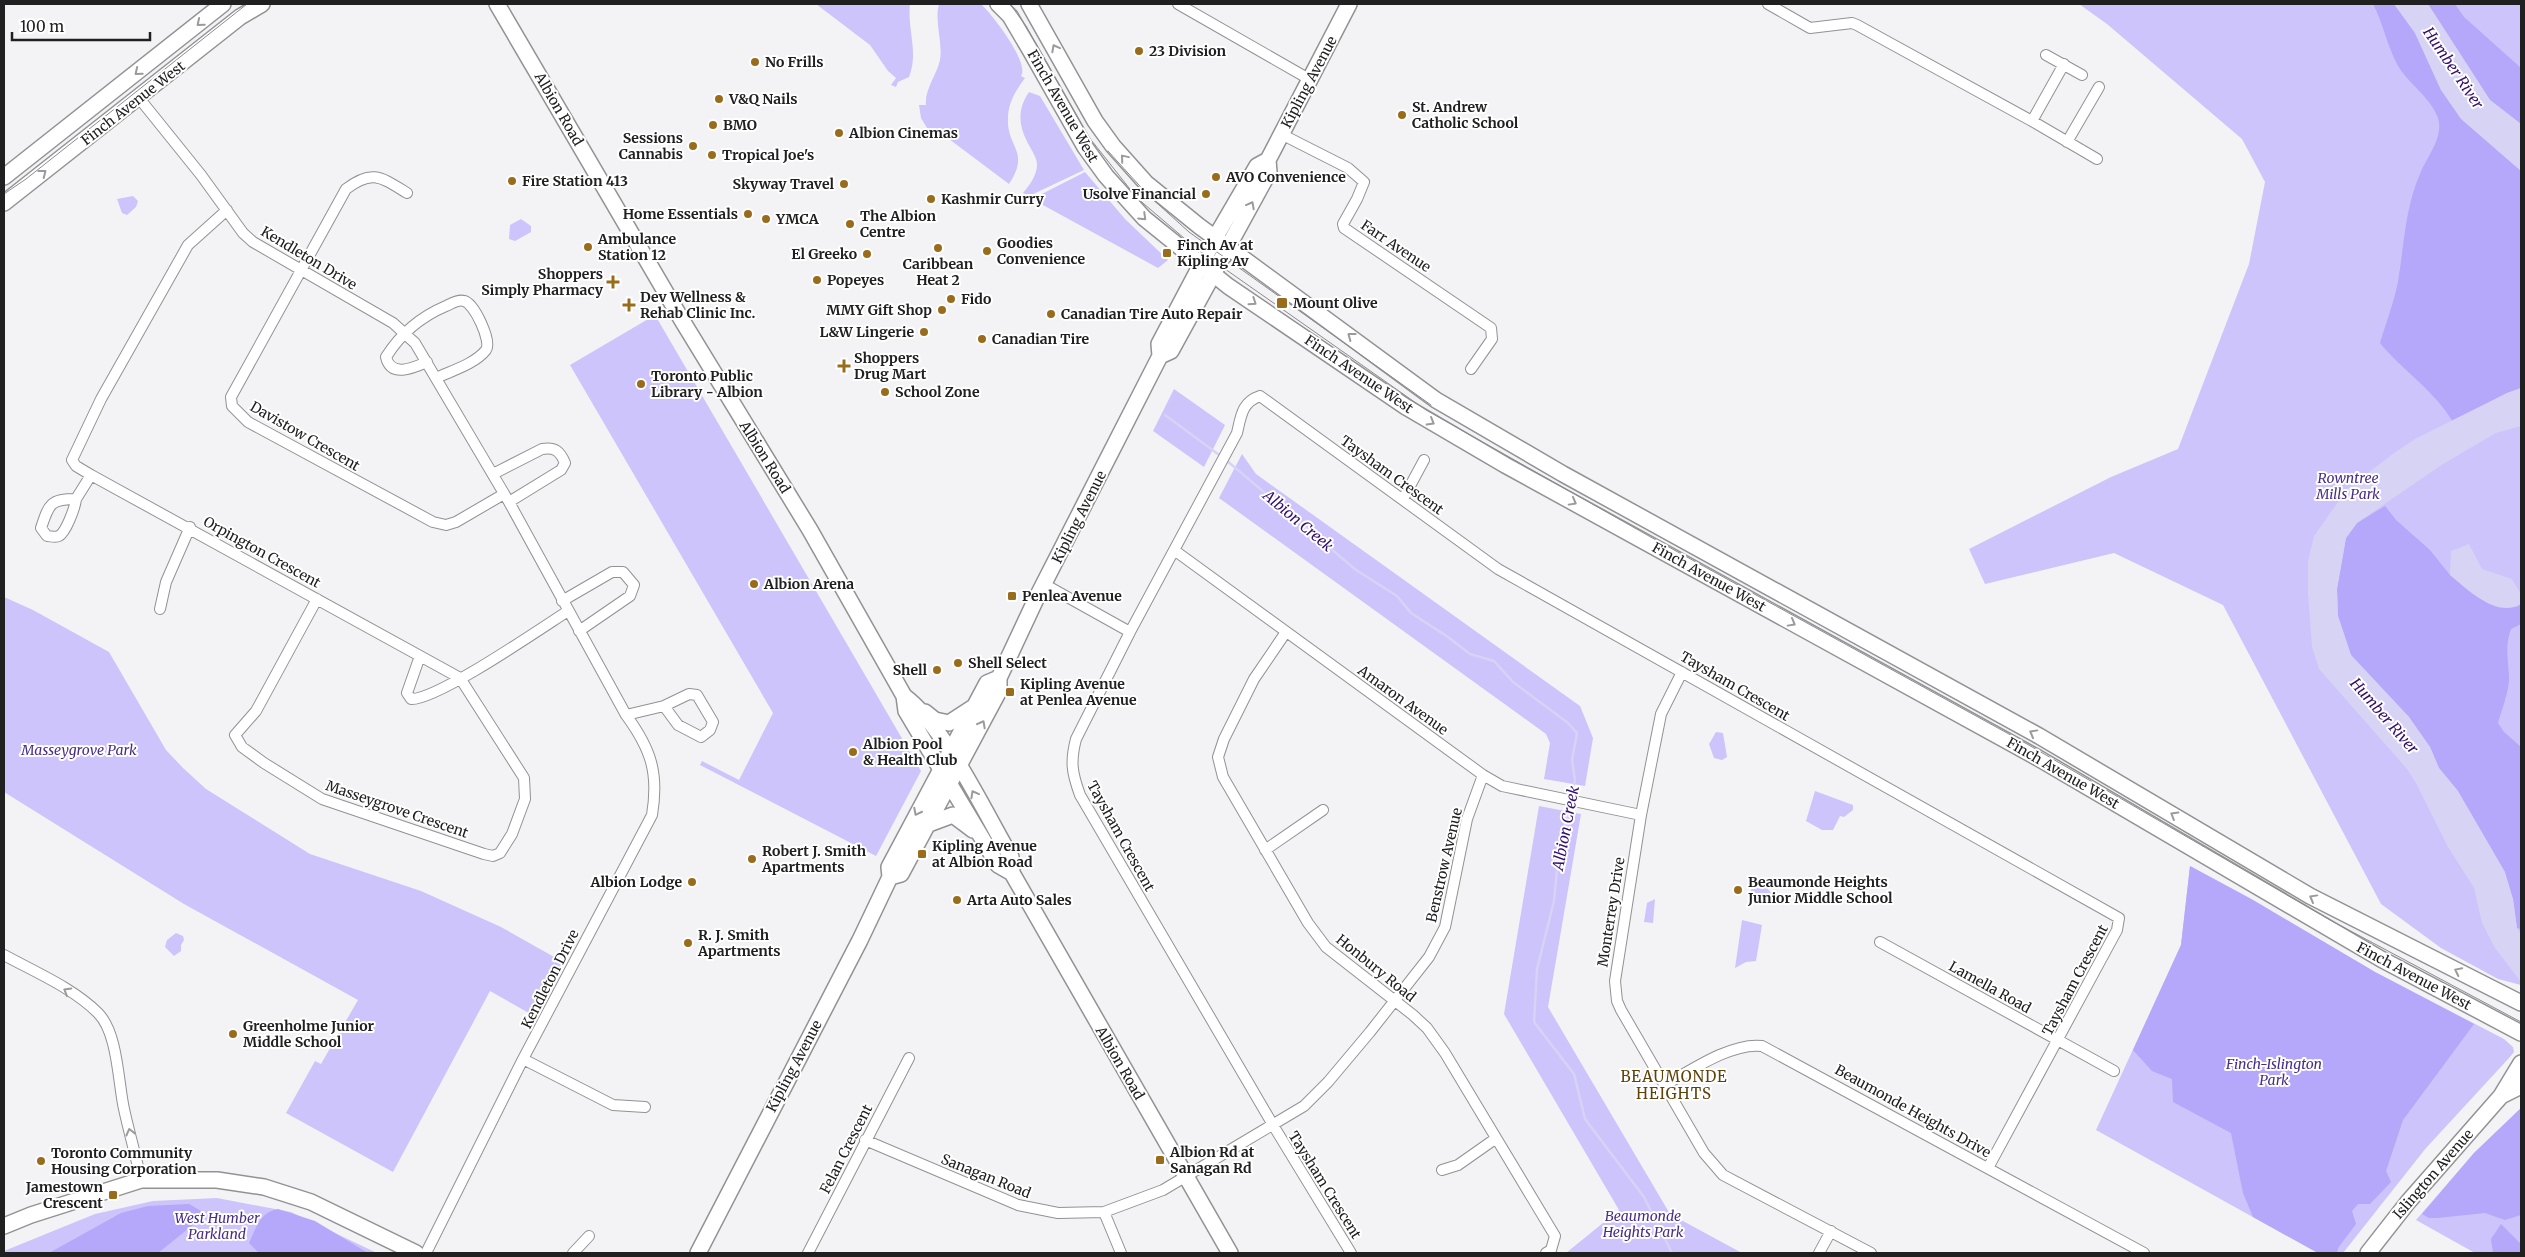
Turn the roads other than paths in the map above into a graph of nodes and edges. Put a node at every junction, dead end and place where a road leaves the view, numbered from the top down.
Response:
1 (222, 4) edge
2 (262, 4) edge
3 (998, 4) edge
4 (1030, 4) edge
5 (1178, 4) edge
6 (1349, 4) edge
7 (1768, 4) edge
8 (500, 7) edge
9 (2046, 55) dead end
10 (2064, 64) junction
11 (2082, 75) dead end
12 (1309, 79) junction
13 (2099, 86) dead end
14 (139, 98) junction
15 (2032, 122) junction
16 (1281, 134) junction
17 (2068, 142) junction
18 (2097, 159) dead end
19 (1268, 160) junction
20 (4, 177) edge
21 (407, 193) dead end
22 (4, 203) edge
23 (226, 210) junction
24 (1215, 238) junction
25 (1228, 248) junction
26 (1207, 270) junction
27 (302, 271) junction
28 (405, 332) junction
29 (427, 362) junction
30 (1471, 369) dead end
31 (436, 378) junction
32 (1424, 460) dead end
33 (493, 474) junction
34 (91, 475) junction
35 (506, 498) junction
36 (76, 499) dead end
37 (1403, 499) junction
38 (190, 527) junction
39 (1174, 550) junction
40 (1044, 584) junction
41 (317, 599) junction
42 (562, 601) junction
43 (160, 609) dead end
44 (568, 611) junction
45 (579, 631) junction
46 (1130, 632) junction
47 (1286, 632) junction
48 (420, 656) junction
49 (1682, 672) junction
50 (460, 678) junction
51 (999, 678) junction
52 (904, 696) junction
53 (664, 706) junction
54 (975, 706) junction
55 (919, 707) junction
56 (626, 715) junction
57 (950, 752) junction
58 (959, 766) junction
59 (940, 769) junction
60 (1483, 775) junction
61 (948, 784) junction
62 (1323, 810) dead end
63 (1641, 815) junction
64 (926, 825) junction
65 (977, 833) junction
66 (1265, 850) junction
67 (1012, 873) junction
68 (890, 878) junction
69 (1880, 942) dead end
70 (4, 955) edge
71 (1394, 1002) junction
72 (2521, 1003) edge
73 (2516, 1030) edge
74 (2059, 1041) junction
75 (909, 1058) dead end
76 (523, 1059) junction
77 (2519, 1066) edge
78 (2114, 1071) dead end
79 (1665, 1085) junction
80 (2521, 1086) edge
81 (2501, 1096) junction
82 (645, 1106) dead end
83 (1273, 1125) junction
84 (1495, 1139) junction
85 (865, 1140) junction
86 (1988, 1168) junction
87 (1442, 1170) dead end
88 (1184, 1177) junction
89 (141, 1180) junction
90 (1104, 1212) junction
91 (4, 1226) edge
92 (1831, 1231) junction
93 (588, 1236) dead end
94 (416, 1253) edge
95 (426, 1253) edge
96 (573, 1253) edge
97 (698, 1253) edge
98 (808, 1253) edge
99 (1121, 1253) edge
100 (1230, 1253) edge
101 (1351, 1253) edge
102 (1546, 1253) edge
103 (1819, 1253) edge
104 (1871, 1253) edge
105 (2144, 1253) edge
106 (2368, 1253) edge

1 -> 20 main road, Finch Avenue West
2 - 14 main road, Finch Avenue West
3 -> 26 main road, Finch Avenue West
24 -> 4 main road, Finch Avenue West
5 - 12 street
6 - 12 main road, Kipling Avenue
7 - 15 street
8 - 52 main road, Albion Road
9 - 10 street
10 - 11 street
10 - 15 street
12 - 16 main road, Kipling Avenue
13 - 17 street
22 -> 14 main road, Finch Avenue West
14 - 23 street, Kendleton Drive
15 - 17 street
16 - 19 main road, Kipling Avenue
16 - 30 street, Farr Avenue
17 - 18 street
19 - 24 main road, Kipling Avenue
25 -> 19 main road, Kipling Avenue
21 - 27 street
23 - 27 street, Kendleton Drive
23 - 34 street, Orpington Crescent
24 - 25 main road, Finch Avenue West
24 - 26 main road, Kipling Avenue
25 - 26 main road, Kipling Avenue
72 -> 25 main road, Finch Avenue West
26 - 40 main road, Kipling Avenue
26 -> 73 main road, Finch Avenue West
27 - 28 street, Kendleton Drive
27 - 35 street, Davistow Crescent
28 - 29 street, Kendleton Drive
28 - 29 street
28 - 31 street
29 - 31 street, Kendleton Drive
31 - 33 street, Kendleton Drive
32 - 37 street
33 - 35 street, Kendleton Drive
33 - 35 street
34 - 36 street
34 - 38 street, Orpington Crescent
35 - 42 street, Kendleton Drive
37 - 39 street, Taysham Crescent
37 - 49 street, Taysham Crescent
38 - 41 street, Orpington Crescent
38 - 43 street
39 - 46 street, Taysham Crescent
39 - 47 street, Amaron Avenue
40 - 46 street
40 - 51 main road, Kipling Avenue
41 - 48 street, Orpington Crescent
41 - 50 street, Masseygrove Crescent
42 - 44 street, Kendleton Drive
42 - 45 street
44 - 45 street, Kendleton Drive
44 - 50 street
45 - 56 street, Kendleton Drive
46 - 83 street, Taysham Crescent
47 - 60 street, Amaron Avenue
47 - 66 street, Honbury Road
48 - 50 street, Orpington Crescent
48 - 50 street
49 - 63 street, Monterrey Drive
49 - 74 street, Taysham Crescent
51 - 54 main road, Kipling Avenue
58 -> 51 main road, Kipling Avenue
52 - 55 main road, Albion Road
52 - 59 main road, Albion Road
53 - 53 street
53 - 56 street
54 - 55 main road
54 - 57 main road, Kipling Avenue
55 - 57 main road, Albion Road
56 - 76 street, Kendleton Drive
57 - 58 main road, Albion Road
57 - 59 main road, Kipling Avenue
58 - 61 main road, Kipling Avenue
67 -> 58 main road, Albion Road
59 - 61 main road, Albion Road
59 -> 68 main road, Kipling Avenue
60 - 63 street, Amaron Avenue
60 - 71 street, Benstrow Avenue
61 - 64 main road, Kipling Avenue
61 - 65 main road, Albion Road
62 - 66 street
63 - 79 street, Monterrey Drive
64 - 65 main road
64 - 68 main road, Kipling Avenue
65 - 67 main road, Albion Road
66 - 71 street, Honbury Road
67 - 88 main road, Albion Road
68 - 97 main road, Kipling Avenue
69 - 74 street, Lamella Road
89 -> 70 street
71 - 83 street, Benstrow Avenue
71 - 84 street, Honbury Road
74 - 78 street, Lamella Road
74 - 86 street, Taysham Crescent
75 - 85 street, Felan Crescent
76 - 82 street
76 - 95 street, Kendleton Drive
77 - 81 main road, Islington Avenue
79 - 86 street, Beaumonde Heights Drive
79 - 92 street, Monterrey Drive
80 - 81 main road, Islington Avenue
81 - 106 main road, Islington Avenue
83 - 88 street, Benstrow Avenue
83 - 101 street, Taysham Crescent
84 - 87 street
84 - 102 street, Honbury Road
85 - 90 street, Sanagan Road
85 - 98 street, Felan Crescent
86 - 105 street, Beaumonde Heights Drive
88 - 90 street, Sanagan Road
88 - 100 main road, Albion Road
89 - 91 main road
89 - 94 main road
90 - 99 street
92 - 103 street
92 - 104 street, Monterrey Drive
93 - 96 street

